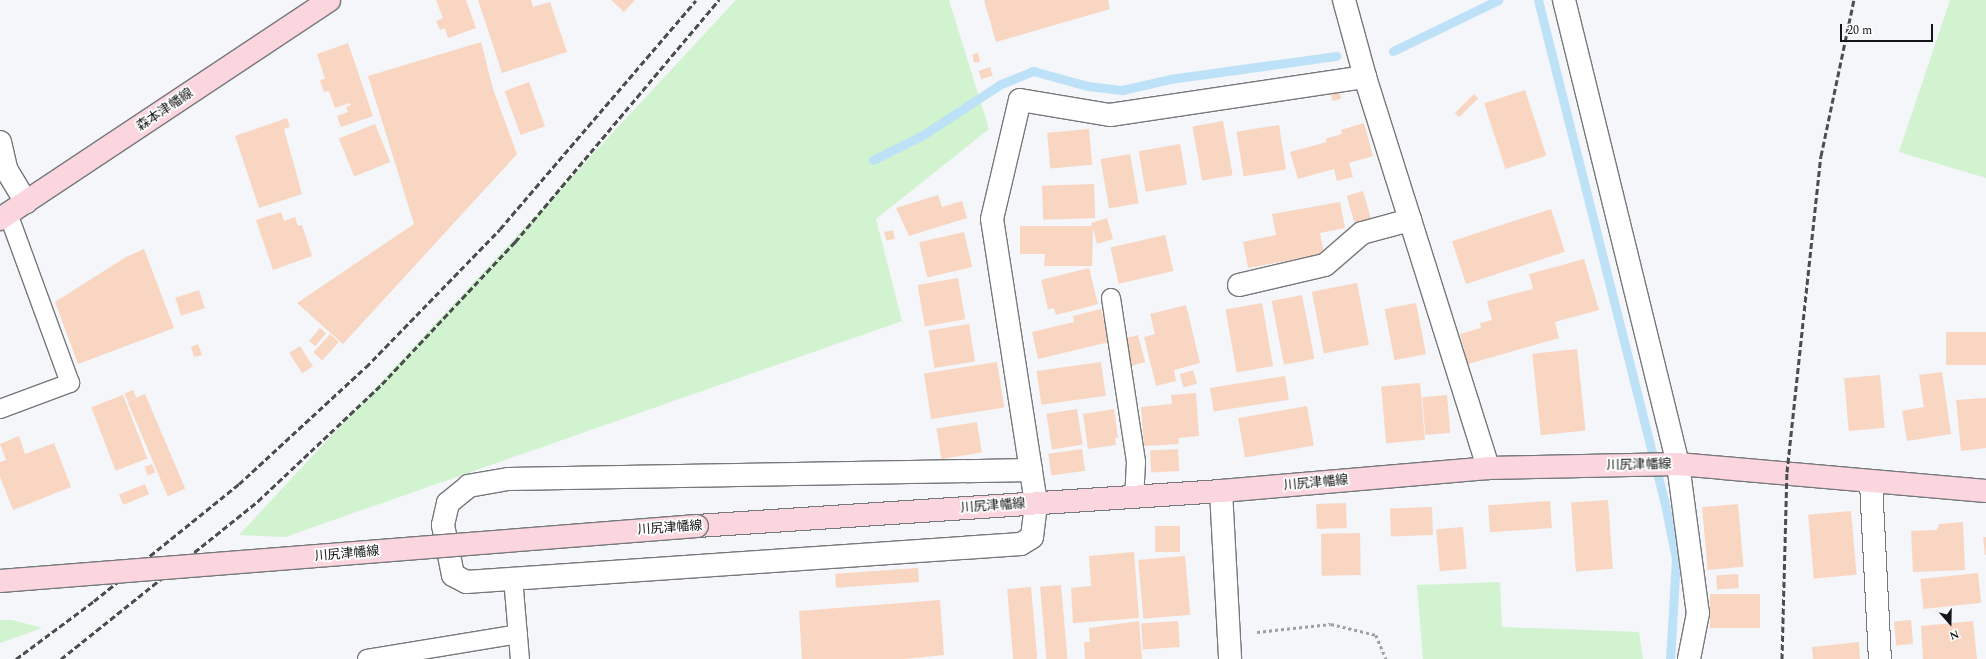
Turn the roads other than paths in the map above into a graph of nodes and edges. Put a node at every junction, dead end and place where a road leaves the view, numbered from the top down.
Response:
1 (330, 0) edge
2 (1344, 0) edge
3 (1564, 0) edge
4 (1365, 77) junction
5 (0, 142) edge
6 (26, 202) junction
7 (4, 217) edge
8 (1410, 220) junction
9 (1239, 285) dead end
10 (1111, 298) dead end
11 (0, 409) edge
12 (1672, 464) junction
13 (1488, 468) junction
14 (1031, 470) junction
15 (1871, 482) junction
16 (1986, 491) edge
17 (1221, 492) junction
18 (1134, 497) junction
19 (1036, 503) junction
20 (513, 578) junction
21 (0, 581) edge
22 (518, 634) junction
23 (367, 659) edge
24 (520, 659) edge
25 (1230, 659) edge
26 (1689, 659) edge
27 (1880, 659) edge

1 - 6 main road, 森本津幡線
2 - 4 street
3 - 12 street
4 - 8 street
4 - 14 street
5 - 6 street
6 - 7 main road, 森本津幡線
7 - 11 lane
8 - 9 street
8 - 13 street
10 - 18 lane
12 - 13 main road, 川尻津幡線
12 - 15 main road, 川尻津幡線
12 - 26 street
13 - 17 main road, 川尻津幡線
14 - 19 street
14 - 20 street
15 - 16 main road, 川尻津幡線
15 - 27 street
17 - 18 main road, 川尻津幡線
17 - 25 street
18 - 19 main road, 川尻津幡線
19 - 20 street
19 - 21 main road, 川尻津幡線, bridge
20 - 22 lane
22 - 23 lane
22 - 24 lane

